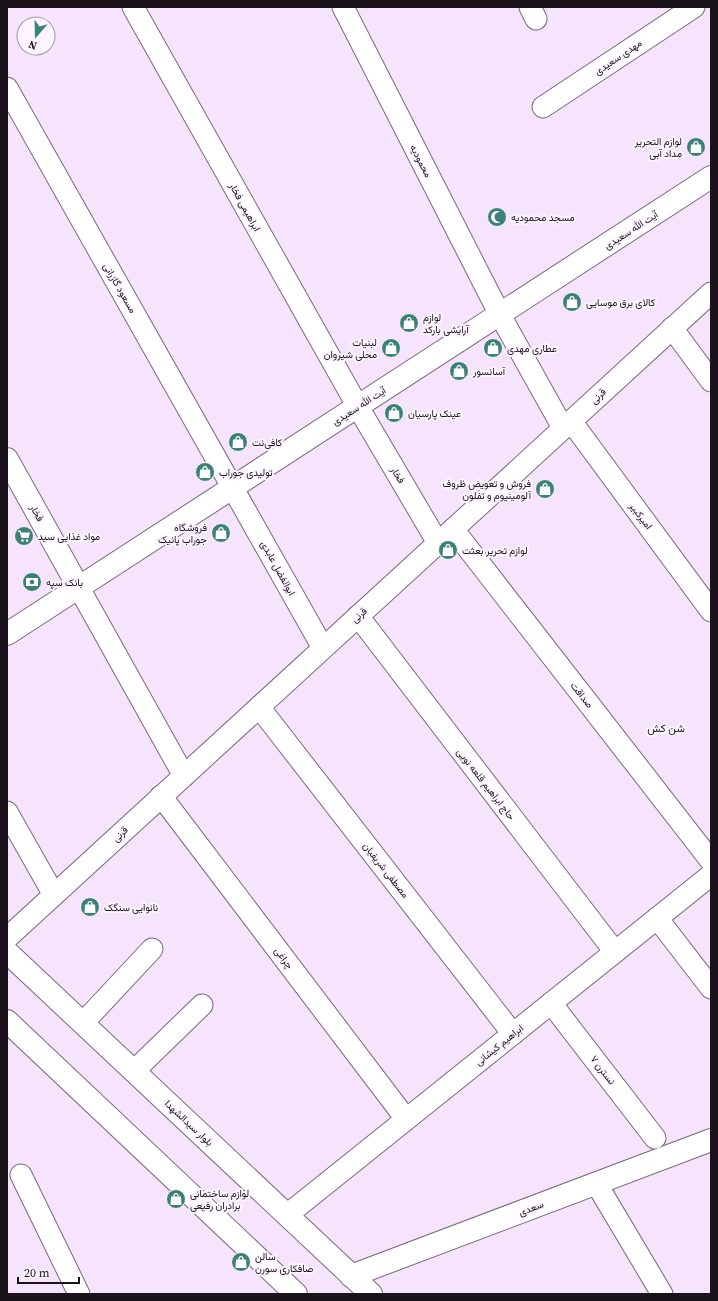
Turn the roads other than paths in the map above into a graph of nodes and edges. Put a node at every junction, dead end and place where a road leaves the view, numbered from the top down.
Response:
1 (133, 7) edge
2 (343, 7) edge
3 (694, 7) edge
4 (7, 88) edge
5 (543, 107) dead end
6 (711, 177) edge
7 (711, 293) edge
8 (500, 315) junction
9 (672, 328) junction
10 (711, 381) edge
11 (358, 407) junction
12 (567, 425) junction
13 (7, 459) edge
14 (234, 488) junction
15 (446, 536) junction
16 (79, 588) junction
17 (711, 611) edge
18 (358, 616) junction
19 (7, 634) edge
20 (323, 648) junction
21 (259, 707) junction
22 (184, 776) junction
23 (161, 796) junction
24 (7, 812) edge
25 (711, 861) edge
26 (711, 875) edge
27 (54, 895) junction
28 (657, 918) junction
29 (7, 938) edge
30 (152, 949) dead end
31 (7, 952) edge
32 (615, 952) junction
33 (711, 988) edge
34 (551, 1003) junction
35 (202, 1005) dead end
36 (7, 1021) edge
37 (83, 1023) junction
38 (513, 1034) junction
39 (134, 1071) junction
40 (406, 1120) junction
41 (655, 1138) dead end
42 (711, 1140) edge
43 (21, 1175) dead end
44 (596, 1183) junction
45 (287, 1215) junction
46 (351, 1276) junction
47 (80, 1294) edge
48 (296, 1294) edge
49 (371, 1294) edge
50 (662, 1294) edge

1 - 11 street, ابراهیمی فخار
2 - 8 street, محمودیه
3 - 5 street, مهدی سعیدی
4 - 14 street, مسعود گازرانی
6 - 8 street, آیت الله سعیدی
7 - 9 street, قرنی
8 - 11 street, آیت الله سعیدی
8 - 12 street, محمودیه
9 - 10 street
9 - 12 street, قرنی
11 - 14 street, آیت الله سعیدی
11 - 15 street, فخار
12 - 15 street, قرنی
12 - 17 street, امیرکبیر
13 - 16 street, فخار
14 - 16 street, آیت الله سعیدی
14 - 20 street, ابوالفضل عابدی
15 - 18 street, قرنی
15 - 25 street, صداقت
16 - 19 street, آیت الله سعیدی
16 - 22 street
18 - 20 street, قرنی
18 - 32 street, حاج ابراهیم قلعه نویی
20 - 21 street, قرنی
21 - 22 street, قرنی
21 - 38 street, مصطفی شریفیان
22 - 23 street, قرنی
23 - 27 street, قرنی
23 - 40 street, چراغی
24 - 27 street
26 - 28 street, ابراهیم کیشانی
27 - 29 street, قرنی
28 - 32 street, ابراهیم کیشانی
28 - 33 street
30 - 37 street
31 - 37 street, بلوار سیدالشهدا
32 - 34 street, ابراهیم کیشانی
34 - 38 street, ابراهیم کیشانی
34 - 41 street, نسترن ۷
35 - 39 street
36 - 48 street
37 - 39 street, بلوار سیدالشهدا
38 - 40 street, ابراهیم کیشانی
39 - 45 street, بلوار سیدالشهدا
40 - 45 street, ابراهیم کیشانی
42 - 44 street, سعدی
43 - 47 street
44 - 46 street, سعدی
44 - 50 street
45 - 46 street, بلوار سیدالشهدا
46 - 49 street, بلوار سیدالشهدا

